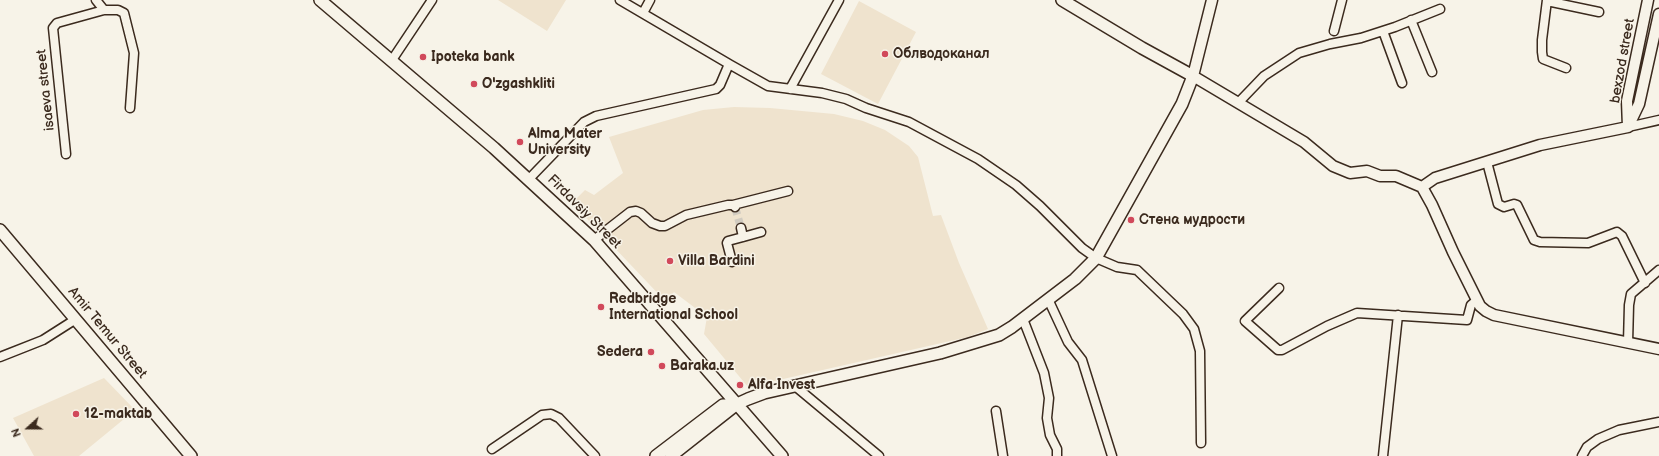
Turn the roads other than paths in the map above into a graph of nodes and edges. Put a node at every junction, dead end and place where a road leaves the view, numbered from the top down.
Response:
1 (96, 0) edge
2 (320, 0) edge
3 (432, 0) edge
4 (620, 0) edge
5 (650, 0) edge
6 (1062, 0) edge
7 (1212, 0) edge
8 (1342, 0) edge
9 (1547, 0) edge
10 (1648, 0) edge
11 (836, 1) edge
12 (1440, 9) dead end
13 (104, 10) junction
14 (1599, 12) dead end
15 (643, 13) junction
16 (1659, 14) edge
17 (1411, 20) junction
18 (1334, 31) dead end
19 (1383, 31) junction
20 (392, 60) junction
21 (729, 64) junction
22 (1566, 68) dead end
23 (1432, 72) dead end
24 (1194, 76) junction
25 (1402, 83) dead end
26 (790, 89) junction
27 (1239, 102) junction
28 (130, 108) dead end
29 (1659, 120) edge
30 (1628, 126) junction
31 (66, 154) dead end
32 (1487, 162) junction
33 (529, 179) junction
34 (1422, 187) junction
35 (788, 191) dead end
36 (740, 228) tunnel mouth
37 (0, 230) edge
38 (761, 232) dead end
39 (743, 237) junction
40 (594, 240) junction
41 (1096, 258) junction
42 (732, 262) dead end
43 (1659, 270) edge
44 (1645, 283) junction
45 (1279, 288) dead end
46 (1048, 299) junction
47 (1477, 300) junction
48 (1398, 315) junction
49 (76, 319) junction
50 (1023, 319) junction
51 (1628, 343) junction
52 (1659, 349) edge
53 (0, 357) edge
54 (795, 386) junction
55 (737, 404) junction
56 (996, 411) dead end
57 (1659, 422) edge
58 (1201, 443) dead end
59 (492, 449) dead end
60 (186, 455) edge
61 (595, 456) edge
62 (656, 456) edge
63 (671, 456) edge
64 (782, 456) edge
65 (879, 456) edge
66 (1003, 456) edge
67 (1057, 456) edge
68 (1112, 456) edge
69 (1383, 456) edge
70 (1582, 456) edge

1 - 13 street
2 - 20 main road, Firdavsiy Street
3 - 20 street
4 - 15 street
5 - 15 street
6 - 24 main road
7 - 24 street
8 - 18 street
9 - 14 street
9 - 22 street
10 - 30 street, bexzod street
11 - 26 street
12 - 17 street
13 - 28 street
13 - 31 street
15 - 21 street
16 - 30 street
17 - 19 street
17 - 23 street
19 - 25 street
19 - 27 street
20 - 33 main road, Firdavsiy Street
21 - 26 street
21 - 33 street
24 - 27 street
24 - 41 main road
26 - 41 street
27 - 34 street
29 - 30 street
30 - 32 street
32 - 34 street
32 - 44 street
33 - 40 main road, Firdavsiy Street
34 - 47 street
35 - 40 street
36 - 39 street
37 - 49 main road, Amir Temur Street
38 - 39 street
39 - 42 street
40 - 55 main road, Firdavsiy Street
41 - 46 main road
41 - 58 street
43 - 44 street
44 - 51 street
45 - 48 street
46 - 50 main road
46 - 68 street
47 - 48 street
47 - 51 street
48 - 69 street
49 - 53 street
49 - 60 main road, Amir Temur Street
50 - 54 main road
50 - 67 street
51 - 52 street
54 - 55 main road
54 - 65 street
55 - 62 main road
55 - 63 main road
55 - 64 main road, Firdavsiy Street
56 - 66 street
57 - 70 street
59 - 61 street

